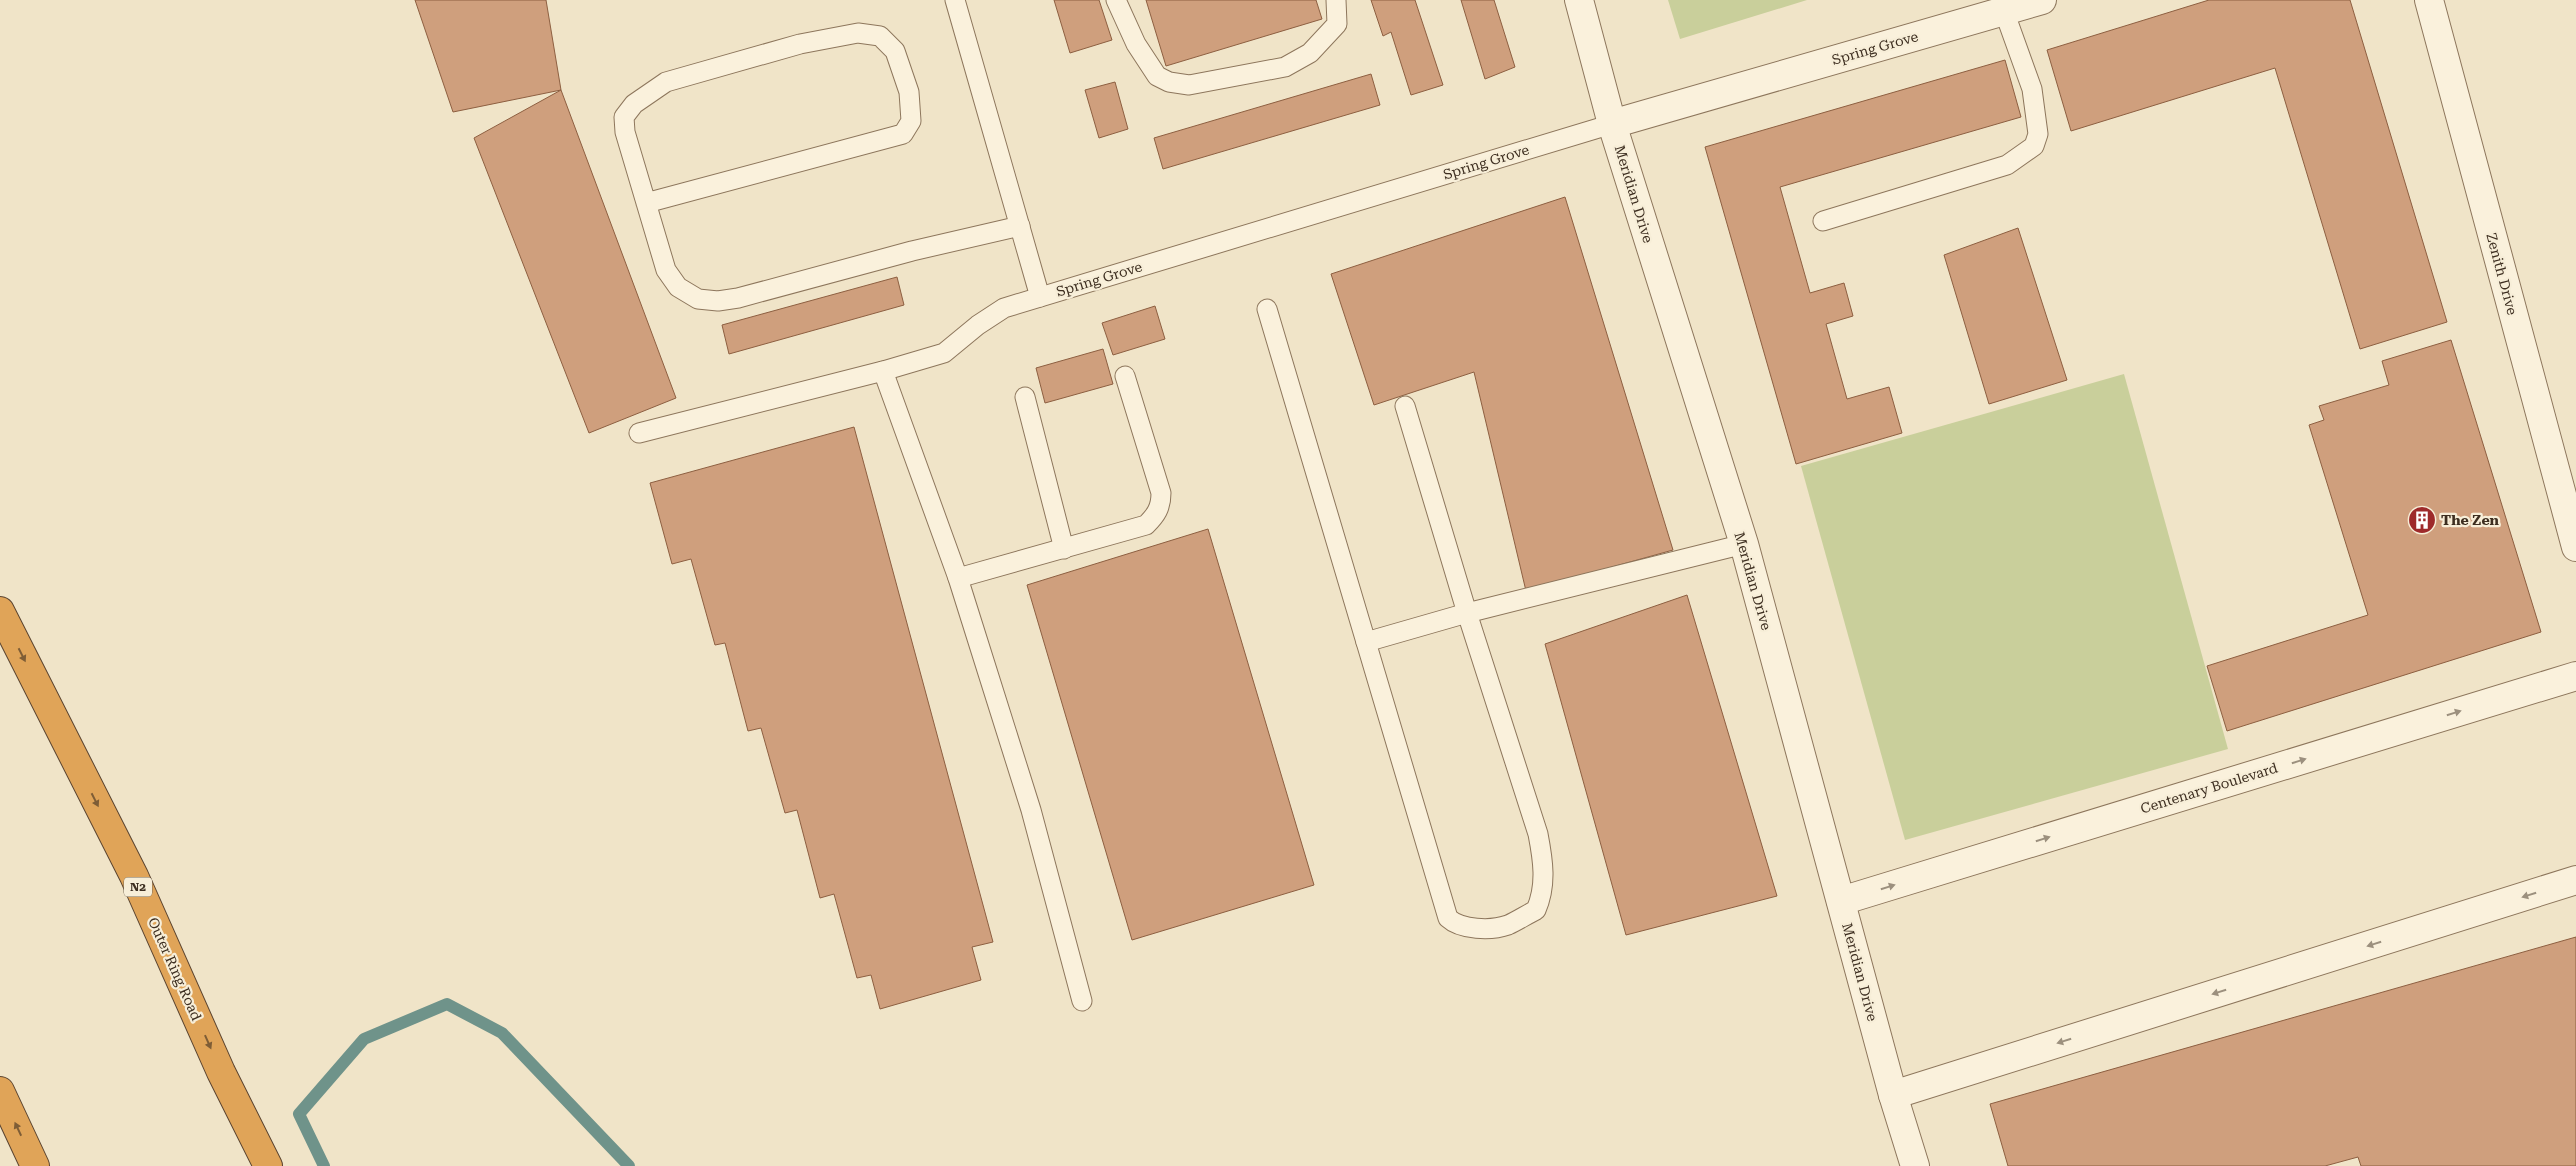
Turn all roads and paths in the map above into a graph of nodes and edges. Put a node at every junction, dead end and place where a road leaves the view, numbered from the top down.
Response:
1 (955, 0) edge
2 (1116, 0) edge
3 (1336, 0) edge
4 (1579, 0) edge
5 (2042, 0) edge
6 (2429, 0) edge
7 (2004, 11) junction
8 (1612, 124) junction
9 (646, 202) junction
10 (1823, 221) dead end
11 (1020, 226) junction
12 (1040, 296) junction
13 (1267, 309) dead end
14 (883, 371) junction
15 (1125, 376) dead end
16 (1024, 397) dead end
17 (1405, 406) dead end
18 (639, 433) dead end
19 (1744, 544) junction
20 (2576, 547) edge
21 (1064, 549) junction
22 (958, 578) junction
23 (0, 611) edge
24 (1467, 613) junction
25 (1366, 642) junction
26 (2576, 676) edge
27 (2576, 880) edge
28 (1841, 901) junction
29 (1082, 1001) dead end
30 (0, 1091) edge
31 (1893, 1095) junction
32 (35, 1166) edge
33 (268, 1166) edge
34 (1915, 1166) edge

1 - 11 lane
2 - 3 lane
4 - 8 street, Meridian Drive
5 - 7 street, Spring Grove
6 - 20 street, Zenith Drive
7 - 8 street, Spring Grove
7 - 10 lane
8 - 12 lane, Spring Grove
8 - 19 street, Meridian Drive
9 - 9 lane
9 - 11 lane
11 - 12 lane
12 - 14 lane, Spring Grove
13 - 25 lane
14 - 18 lane
14 - 22 lane
15 - 21 lane
16 - 21 lane
17 - 24 lane
19 - 24 lane
19 - 28 street, Meridian Drive
21 - 22 lane
22 - 29 lane
23 -> 33 highway, Outer Ring Road / N2
24 - 25 lane
24 - 25 lane
28 -> 26 street, Centenary Boulevard
27 -> 31 street
28 - 31 street, Meridian Drive
32 -> 30 highway
31 - 34 street, Meridian Drive

